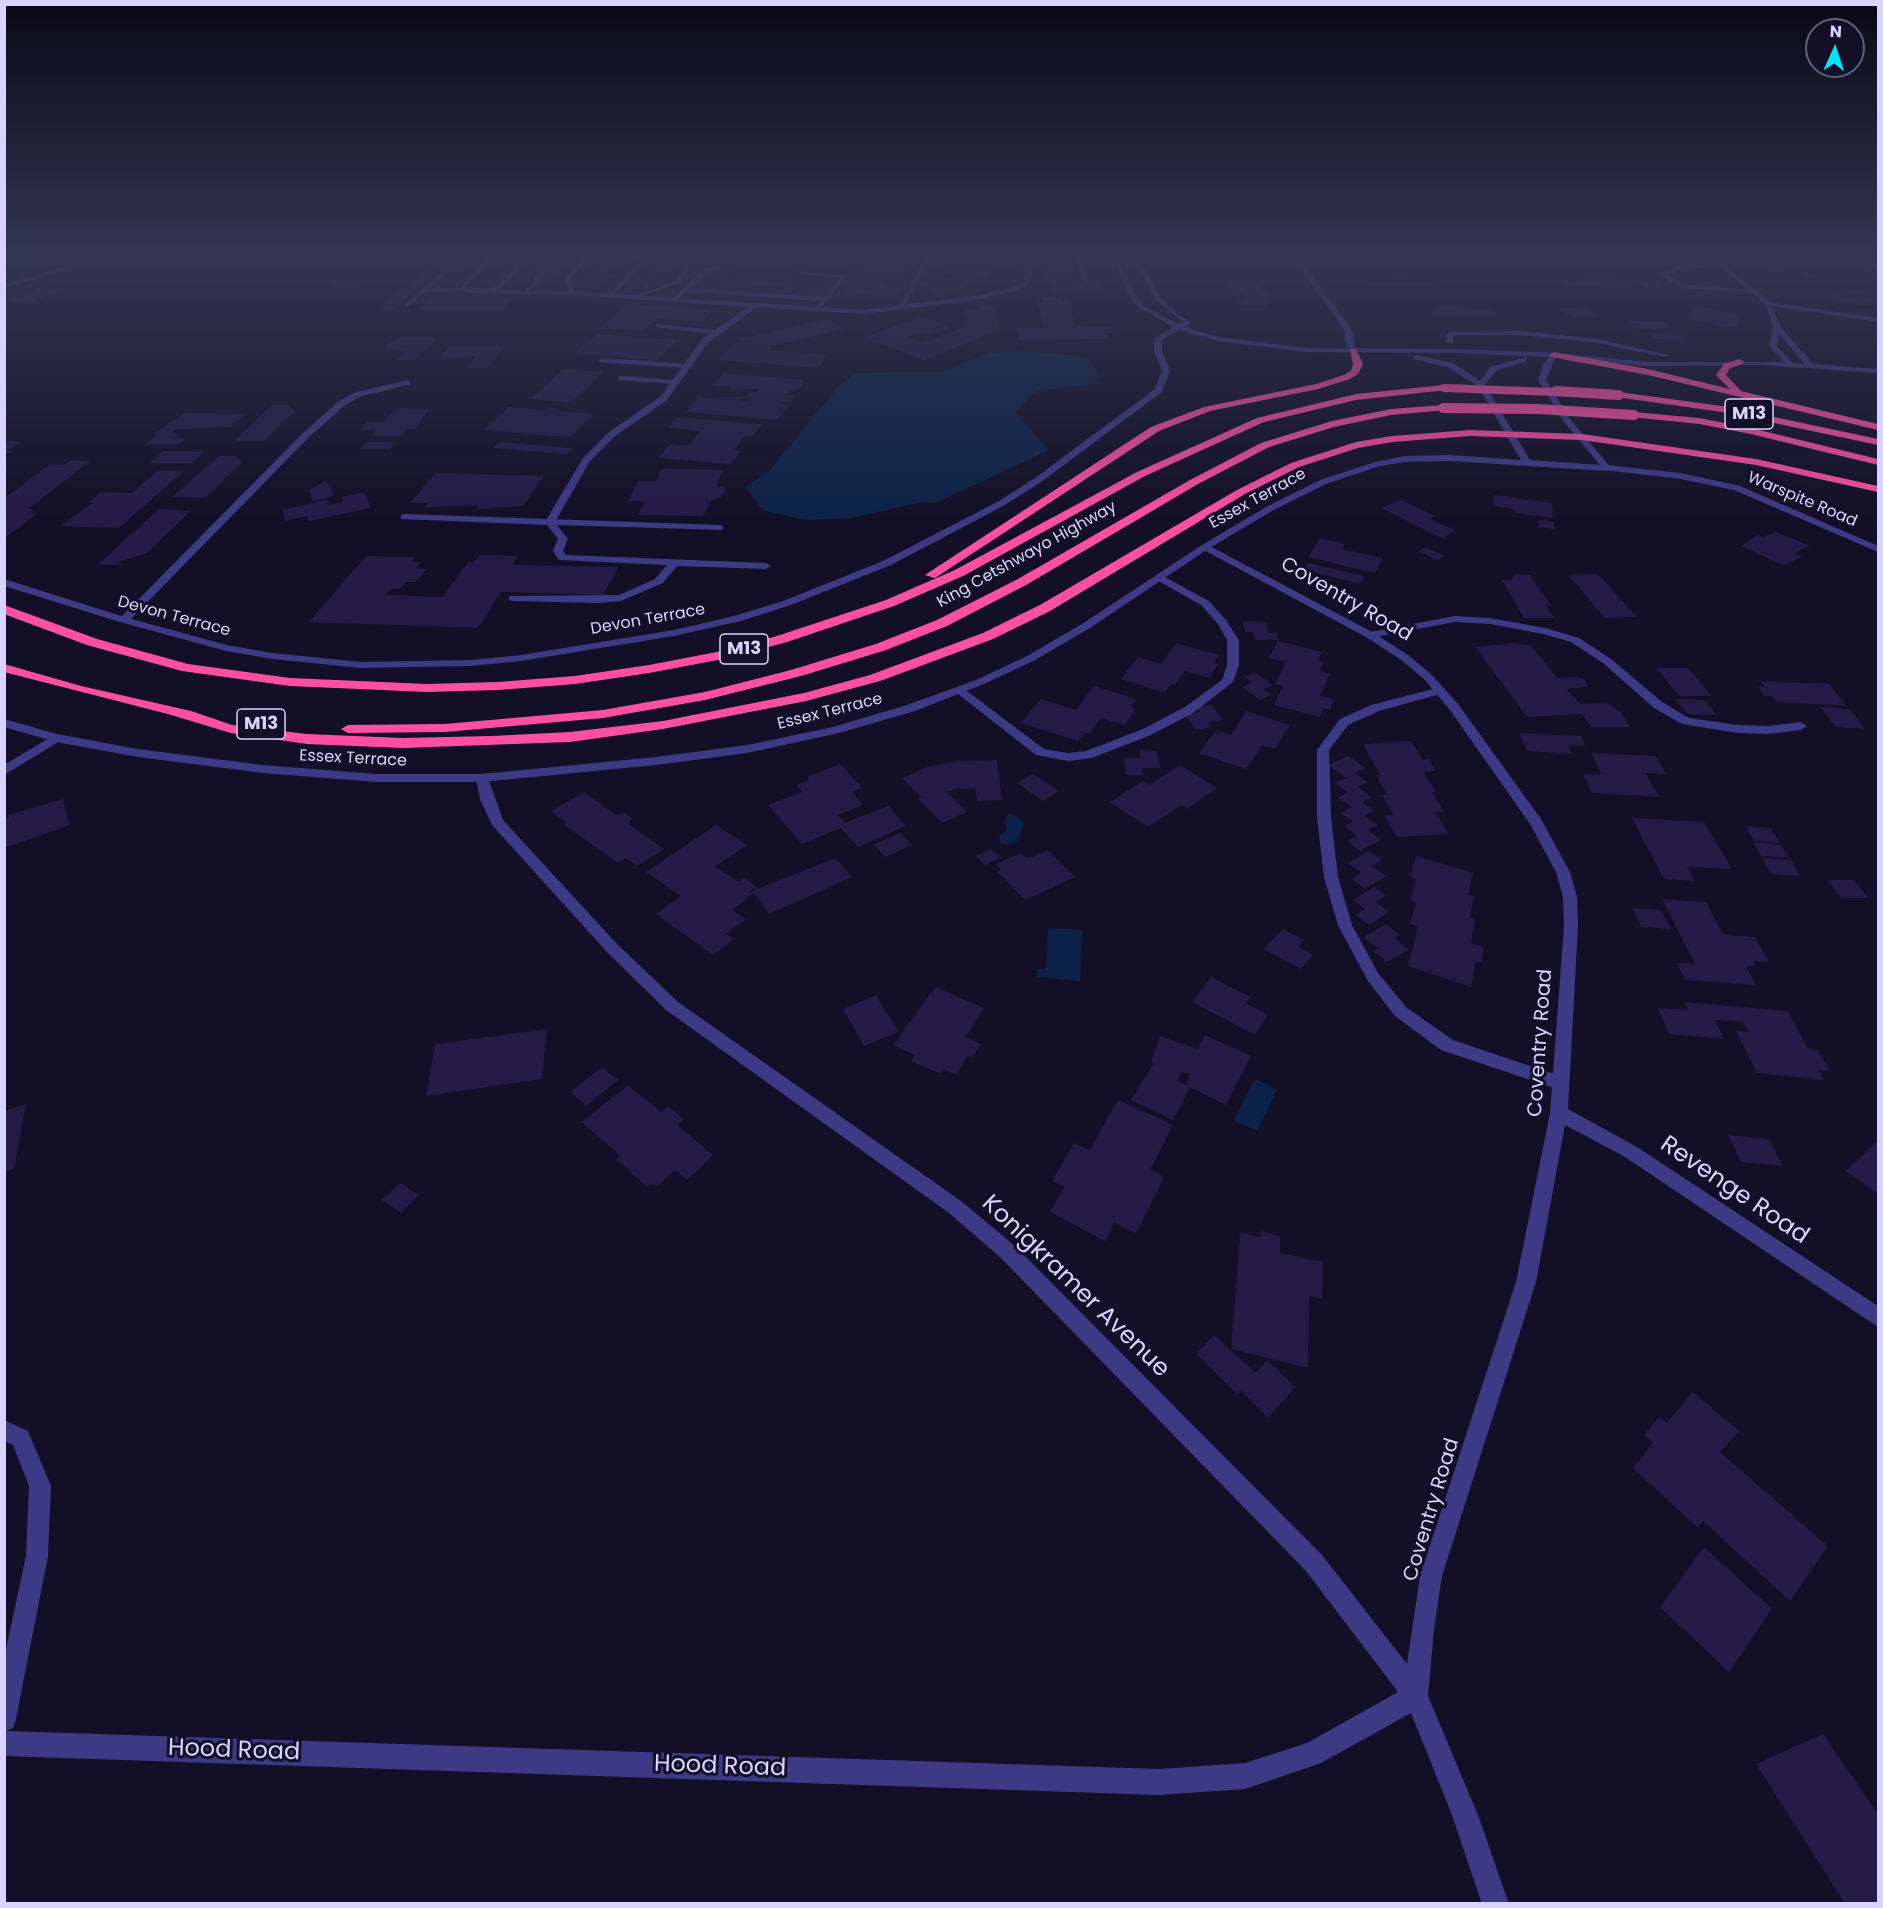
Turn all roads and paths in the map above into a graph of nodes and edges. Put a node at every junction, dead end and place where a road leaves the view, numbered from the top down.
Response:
1 (702, 345) edge
2 (1158, 345) edge
3 (1261, 345) edge
4 (1359, 345) edge
5 (1497, 345) edge
6 (1620, 345) edge
7 (1773, 345) edge
8 (1792, 345) edge
9 (1351, 346) junction
10 (1371, 351) junction
11 (1692, 354) dead end
12 (1756, 354) dead end
13 (1780, 354) junction
14 (1554, 355) junction
15 (1665, 355) junction
16 (1801, 355) junction
17 (1740, 356) junction
18 (1813, 356) dead end
19 (601, 360) dead end
20 (1790, 364) junction
21 (1810, 365) junction
22 (688, 366) junction
23 (1878, 371) edge
24 (620, 378) dead end
25 (408, 382) dead end
26 (676, 382) junction
27 (1481, 385) junction
28 (1741, 393) junction
29 (1878, 427) edge
30 (1508, 433) junction
31 (1582, 437) junction
32 (1878, 442) edge
33 (1527, 462) junction
34 (1878, 462) edge
35 (1607, 468) junction
36 (1878, 489) edge
37 (404, 517) dead end
38 (550, 522) junction
39 (720, 528) dead end
40 (1205, 547) junction
41 (1878, 549) edge
42 (674, 563) junction
43 (766, 566) dead end
44 (1159, 577) junction
45 (4, 582) edge
46 (513, 598) dead end
47 (890, 603) junction
48 (4, 609) edge
49 (124, 620) junction
50 (1370, 634) junction
51 (4, 668) edge
52 (959, 690) junction
53 (1440, 691) junction
54 (174, 712) junction
55 (4, 723) edge
56 (1801, 726) dead end
57 (56, 738) junction
58 (4, 771) edge
59 (482, 778) junction
60 (1560, 1083) junction
61 (1559, 1113) junction
62 (1878, 1317) edge
63 (4, 1430) edge
64 (1416, 1696) junction
65 (4, 1719) edge
66 (4, 1743) edge
67 (1496, 1904) edge

1 - 22 street
2 - 49 street, Devon Terrace
3 - 9 street
4 - 9 street
5 - 14 street
6 - 15 street
7 - 13 street
8 - 16 street
9 - 10 street
9 - 47 highway
10 - 14 street
10 - 27 street
11 - 15 street
12 - 13 street
13 - 16 street
13 - 20 street
14 - 15 street
14 - 17 street
14 - 27 street
14 - 28 highway
14 - 31 street
16 - 18 street
16 - 21 street
17 - 20 street
17 - 28 highway
19 - 22 street
20 - 21 street
21 - 23 street
22 - 26 street
24 - 26 street
25 - 49 street
26 - 38 street
27 - 30 street
28 - 29 highway
30 - 31 highway
30 - 33 street
30 - 54 highway
31 - 35 street
31 - 36 highway
32 - 47 highway, King Cetshwayo Highway / M13, bridge
33 - 35 street, Essex Terrace
33 - 40 street, Essex Terrace
34 - 54 highway, King Cetshwayo Highway / M13, bridge
35 - 41 street, Warspite Road
37 - 38 street
38 - 39 street
38 - 42 street
40 - 44 street, Essex Terrace
40 - 50 street, Coventry Road
42 - 43 street
42 - 46 street
44 - 52 street, Essex Terrace
44 - 52 street
45 - 49 street, Devon Terrace
47 - 48 highway, King Cetshwayo Highway / M13
50 - 53 street, Coventry Road
50 - 56 street
51 - 54 highway, King Cetshwayo Highway / M13
52 - 59 street, Essex Terrace
53 - 60 street, Coventry Road
53 - 60 street
55 - 57 street, Essex Terrace
57 - 58 street
57 - 59 street, Essex Terrace
59 - 64 street, Konigkramer Avenue
60 - 61 street, Coventry Road
61 - 62 street, Revenge Road
61 - 64 street, Coventry Road
63 - 65 street
64 - 66 street, Hood Road
64 - 67 street, Konigkramer Avenue

